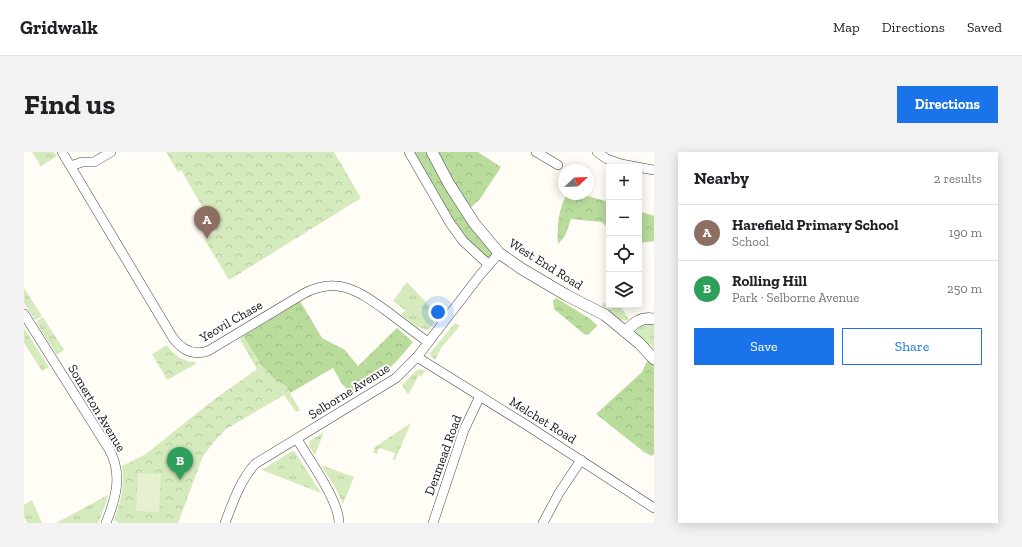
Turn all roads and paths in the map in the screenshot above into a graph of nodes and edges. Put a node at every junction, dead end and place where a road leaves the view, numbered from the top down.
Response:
1 (62, 152) edge
2 (111, 152) edge
3 (409, 152) edge
4 (432, 152) edge
5 (536, 152) edge
6 (597, 152) edge
7 (558, 165) dead end
8 (71, 166) junction
9 (654, 170) edge
10 (499, 253) junction
11 (489, 265) junction
12 (24, 314) edge
13 (654, 319) edge
14 (626, 332) junction
15 (428, 342) junction
16 (417, 357) junction
17 (654, 359) edge
18 (480, 396) junction
19 (297, 439) junction
20 (581, 460) junction
21 (654, 508) edge
22 (110, 521) edge
23 (225, 523) edge
24 (339, 523) edge
25 (433, 523) edge
26 (543, 523) edge

1 - 8 street, Yeovil Chase
2 - 8 street
3 - 11 street
4 - 10 street, West End Road
5 - 7 street
6 - 9 street
8 - 15 street, Yeovil Chase
10 - 11 street, Selborne Avenue
10 - 14 street, West End Road
11 - 15 street, Selborne Avenue
12 - 22 street, Somerton Avenue
13 - 14 street
14 - 17 street, West End Road
15 - 16 street, Selborne Avenue
16 - 18 street, Melchet Road
16 - 19 street, Selborne Avenue
18 - 20 street, Melchet Road
18 - 25 street, Denmead Road
19 - 23 street, Selborne Avenue
19 - 24 street
20 - 21 street, Melchet Road
20 - 26 street

